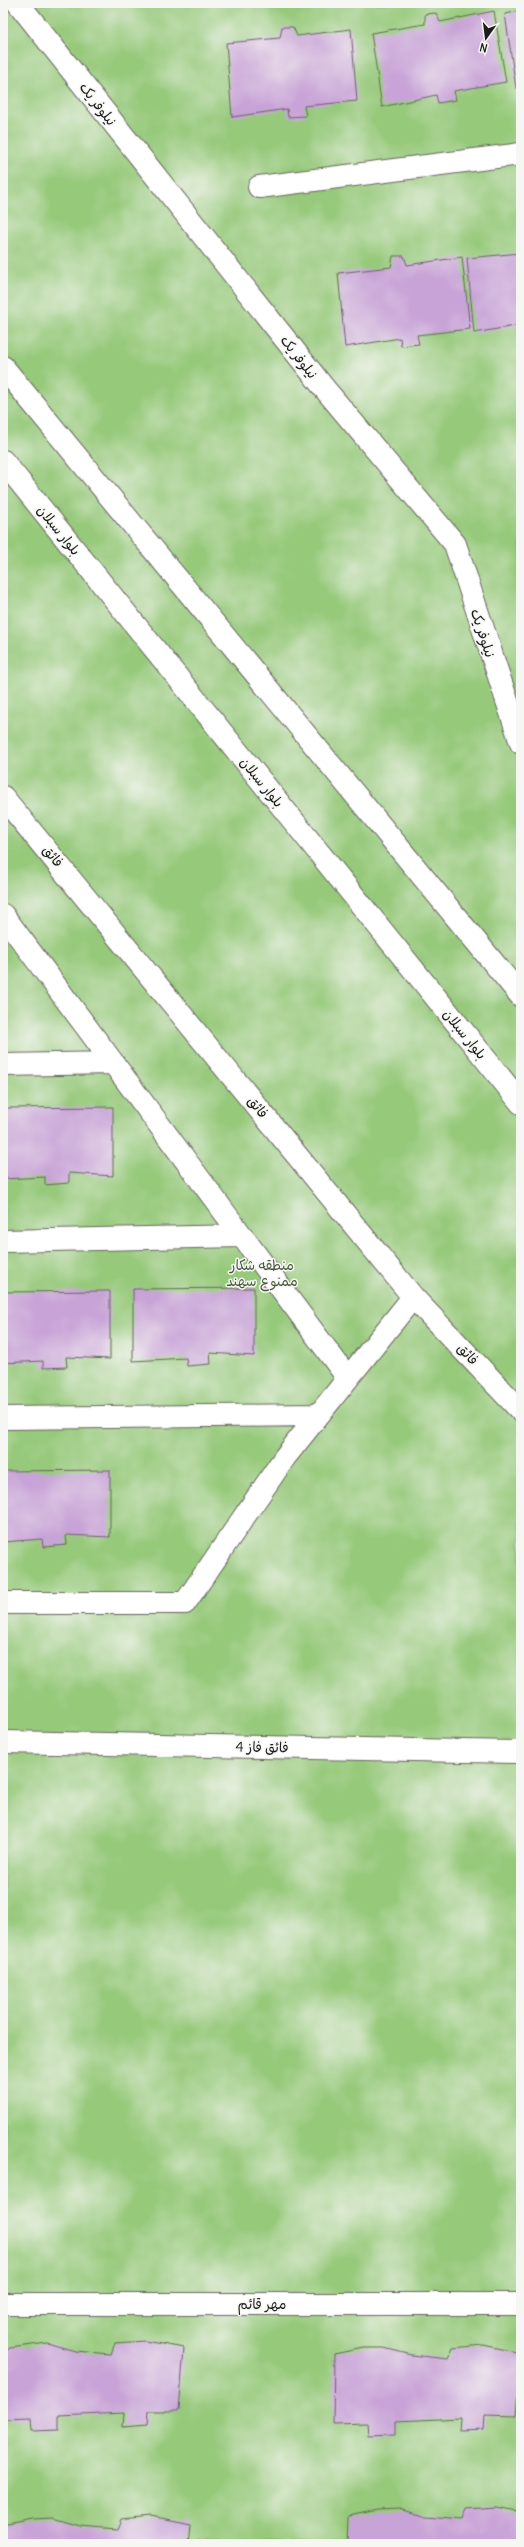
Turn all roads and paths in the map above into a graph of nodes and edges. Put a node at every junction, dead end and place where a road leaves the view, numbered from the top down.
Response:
1 (18, 3) edge
2 (521, 154) edge
3 (259, 187) dead end
4 (3, 367) edge
5 (3, 461) edge
6 (521, 743) edge
7 (3, 797) edge
8 (3, 915) edge
9 (521, 996) edge
10 (113, 1064) junction
11 (3, 1065) edge
12 (521, 1103) edge
13 (242, 1236) junction
14 (3, 1241) edge
15 (414, 1297) junction
16 (347, 1377) junction
17 (521, 1411) edge
18 (318, 1415) junction
19 (3, 1418) edge
20 (3, 1603) edge
21 (3, 1742) edge
22 (521, 1752) edge
23 (3, 2304) edge
24 (521, 2304) edge

1 - 6 street, نیلوفر یک
2 - 3 street
4 - 9 street
5 - 12 street, بلوار سبلان
7 - 15 street, فائق
8 - 10 street
10 - 11 street
10 - 13 street
13 - 14 street
13 - 16 street
15 - 16 street
15 - 17 street, فائق
16 - 18 street
18 - 19 street
18 - 20 street
21 - 22 street, فائق فاز 4
23 - 24 street, مهر قائم

